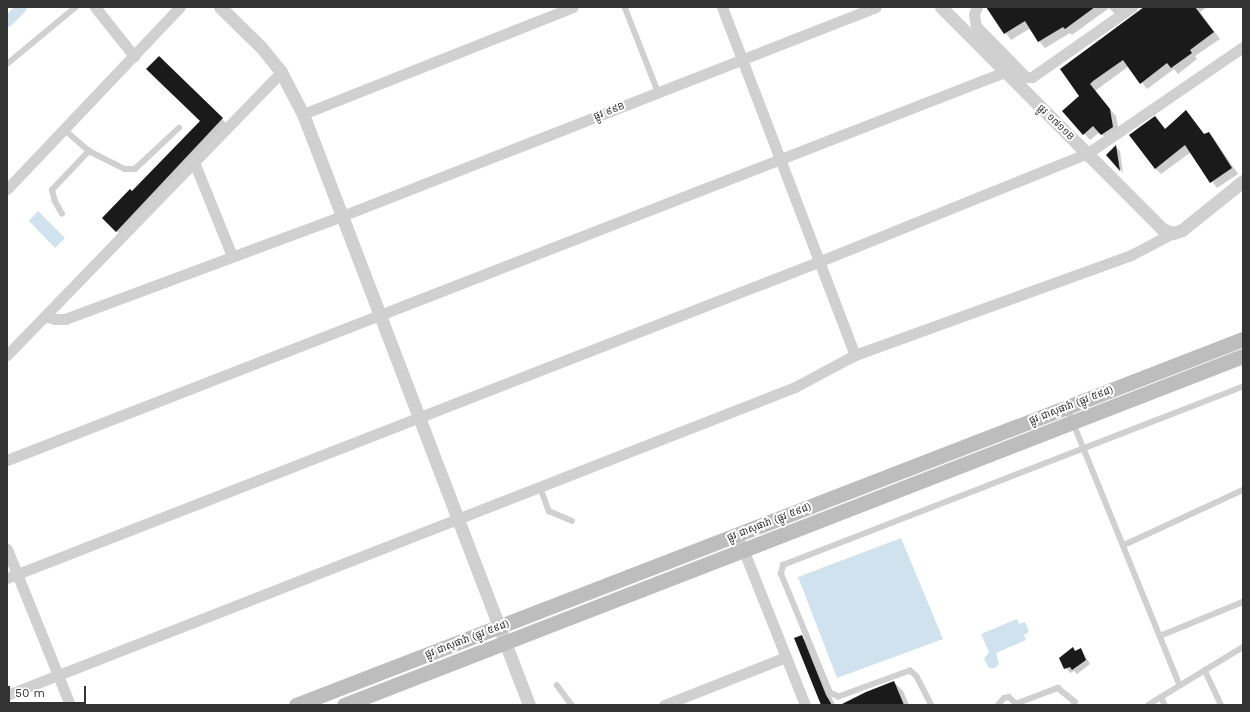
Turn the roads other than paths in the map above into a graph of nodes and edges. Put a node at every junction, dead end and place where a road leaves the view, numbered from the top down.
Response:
1 (76, 7) edge
2 (95, 7) edge
3 (180, 7) edge
4 (220, 7) edge
5 (573, 7) edge
6 (625, 7) edge
7 (722, 7) edge
8 (876, 7) edge
9 (941, 7) edge
10 (1132, 7) edge
11 (976, 11) edge
12 (1243, 47) edge
13 (134, 56) junction
14 (741, 59) junction
15 (7, 64) edge
16 (282, 72) junction
17 (1004, 72) junction
18 (658, 92) junction
19 (303, 114) junction
20 (179, 128) dead end
21 (64, 129) junction
22 (89, 151) junction
23 (1088, 153) junction
24 (780, 157) junction
25 (194, 162) junction
26 (1243, 181) edge
27 (7, 189) edge
28 (62, 214) dead end
29 (342, 216) junction
30 (1173, 233) junction
31 (232, 256) junction
32 (818, 262) junction
33 (380, 315) junction
34 (45, 316) junction
35 (1243, 339) edge
36 (7, 355) edge
37 (855, 355) junction
38 (1243, 356) edge
39 (1243, 387) edge
40 (1067, 406) junction
41 (418, 417) junction
42 (1073, 422) junction
43 (1083, 447) junction
44 (7, 460) edge
45 (540, 485) junction
46 (1243, 490) edge
47 (457, 517) junction
48 (572, 521) dead end
49 (737, 534) junction
50 (1124, 545) junction
51 (7, 549) edge
52 (744, 549) junction
53 (12, 577) edge
54 (1243, 602) edge
55 (498, 627) junction
56 (1160, 636) junction
57 (504, 643) junction
58 (1243, 647) edge
59 (786, 657) junction
60 (1205, 670) junction
61 (57, 675) junction
62 (557, 685) dead end
63 (1180, 685) junction
64 (7, 695) edge
65 (1161, 697) junction
66 (1018, 704) edge
67 (70, 705) edge
68 (296, 705) edge
69 (344, 705) edge
70 (529, 705) edge
71 (572, 705) edge
72 (664, 705) edge
73 (805, 705) edge
74 (931, 705) edge
75 (998, 705) edge
76 (1074, 705) edge
77 (1148, 705) edge
78 (1165, 705) edge
79 (1221, 705) edge

1 - 15 lane
2 - 13 street
3 - 13 street
4 - 16 street
5 - 19 street
6 - 18 lane
7 - 14 street
8 - 14 street, ផ្លូវ ៩៩B
9 - 17 street, ផ្លូវ ១៧១១B
10 - 11 street
12 - 23 street
13 - 21 street
14 - 18 street, ផ្លូវ ៩៩B
14 - 24 street
16 - 19 street
16 - 25 street
17 - 23 street, ផ្លូវ ១៧១១B
17 - 24 street
18 - 29 street, ផ្លូវ ៩៩B
19 - 29 street
20 - 22 lane
21 - 22 lane
21 - 27 street
22 - 28 lane
23 - 30 street, ផ្លូវ ១៧១១B
23 - 32 street
24 - 32 street
24 - 33 street
25 - 31 street
25 - 34 street
26 - 30 street
29 - 31 street, ផ្លូវ ៩៩B
29 - 33 street
30 - 37 street
31 - 34 street, ផ្លូវ ៩៩B
32 - 37 street
32 - 41 street
33 - 41 street
33 - 44 street
34 - 36 street
35 - 40 main road, ផ្លូវ ជាសុផារ៉ា (ផ្លូវ ៥៩៨)
37 - 45 street
38 - 42 main road, ផ្លូវ ជាសុផារ៉ា (ផ្លូវ ៥៩៨)
39 - 43 lane
40 - 42 lane
40 - 49 main road, ផ្លូវ ជាសុផារ៉ា (ផ្លូវ ៥៩៨)
41 - 47 street
41 - 53 street
42 - 43 lane
42 - 52 main road, ផ្លូវ ជាសុផារ៉ា (ផ្លូវ ៥៩៨)
43 - 50 lane
43 - 74 lane
45 - 47 street
45 - 48 lane
46 - 50 lane
47 - 55 street
47 - 61 street
49 - 52 street
49 - 55 main road, ផ្លូវ ជាសុផារ៉ា (ផ្លូវ ៥៩៨)
50 - 56 lane
51 - 53 street
52 - 57 main road, ផ្លូវ ជាសុផារ៉ា (ផ្លូវ ៥៩៨)
52 - 59 street
53 - 61 street
54 - 56 lane
55 - 57 street
55 - 68 main road, ផ្លូវ ជាសុផារ៉ា (ផ្លូវ ៥៩៨)
56 - 63 lane
57 - 69 main road, ផ្លូវ ជាសុផារ៉ា (ផ្លូវ ៥៩៨)
57 - 70 street
58 - 60 lane
59 - 72 street
59 - 73 street
60 - 63 lane
60 - 79 lane
61 - 64 street
61 - 67 street
62 - 71 lane
63 - 65 lane
65 - 77 lane
65 - 78 lane
66 - 75 lane
66 - 76 lane

